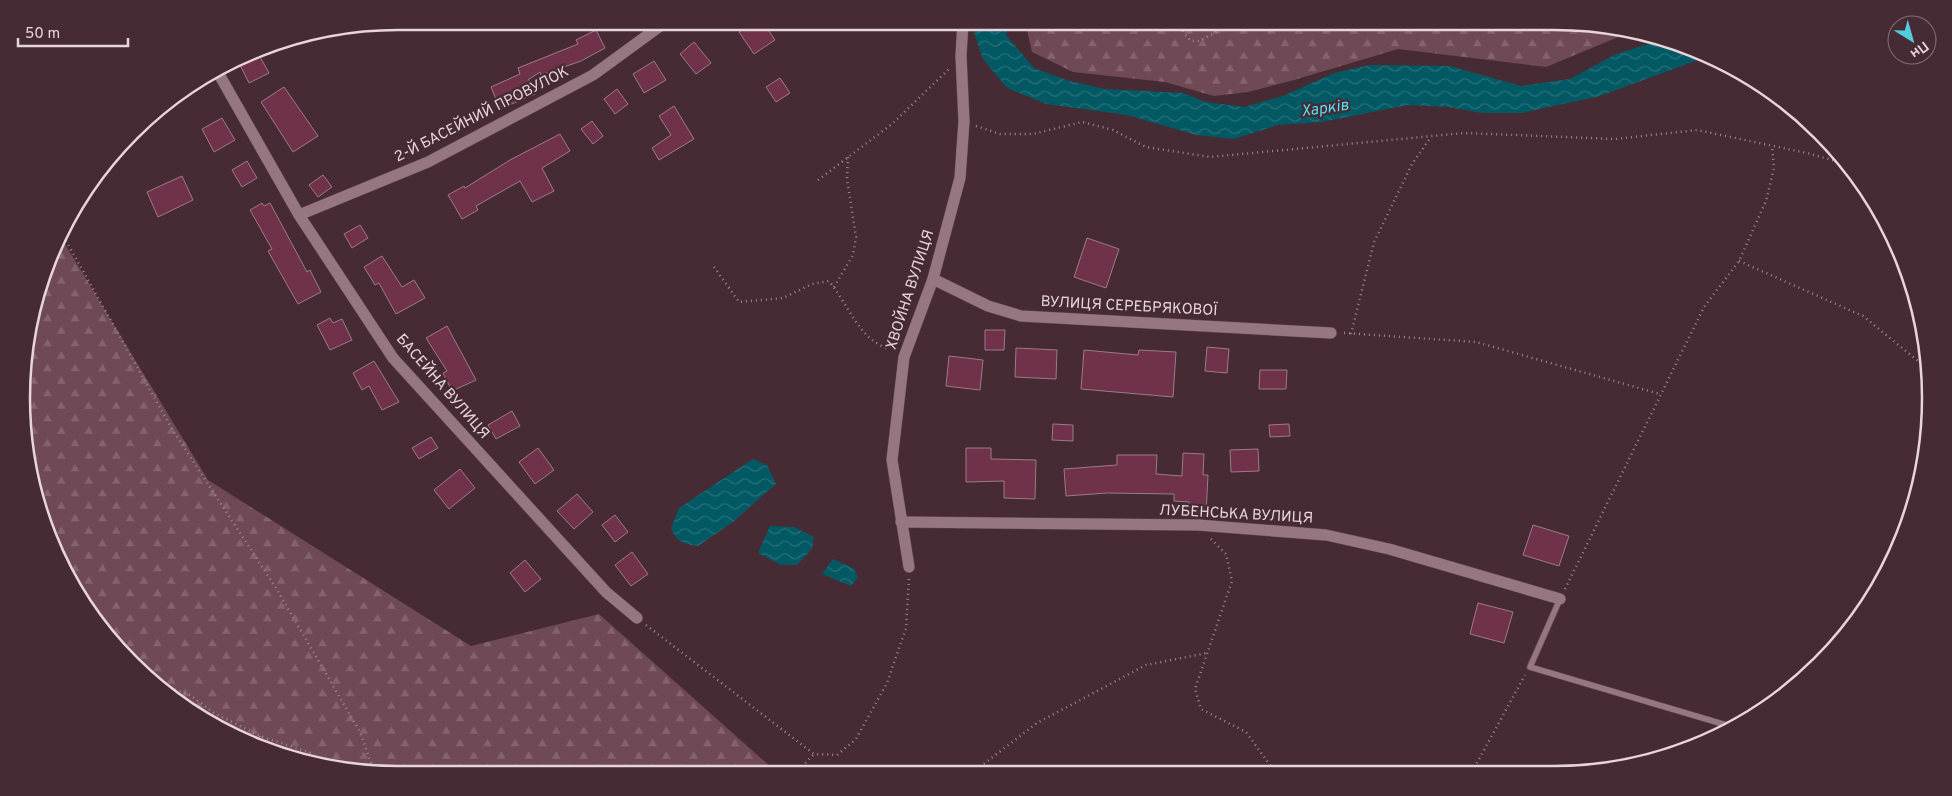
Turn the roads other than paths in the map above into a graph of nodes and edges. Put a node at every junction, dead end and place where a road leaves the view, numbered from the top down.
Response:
1 (655, 30) edge
2 (962, 30) edge
3 (220, 76) edge
4 (299, 215) junction
5 (933, 279) junction
6 (1331, 333) dead end
7 (901, 522) junction
8 (909, 567) road end
9 (1560, 599) joint
10 (636, 618) road end
11 (1723, 725) edge

1 - 4 street, 2-Й БАСЕЙНИЙ ПРОВУЛОК
2 - 5 street, ХВОЙНА ВУЛИЦЯ
3 - 4 street, БАСЕЙНА ВУЛИЦЯ
4 - 10 street, БАСЕЙНА ВУЛИЦЯ
5 - 6 street, ВУЛИЦЯ СЕРЕБРЯКОВОЇ
5 - 7 street, ХВОЙНА ВУЛИЦЯ
7 - 8 street, ХВОЙНА ВУЛИЦЯ
7 - 9 street, ЛУБEНСЬКА ВУЛИЦЯ
9 - 11 lane

